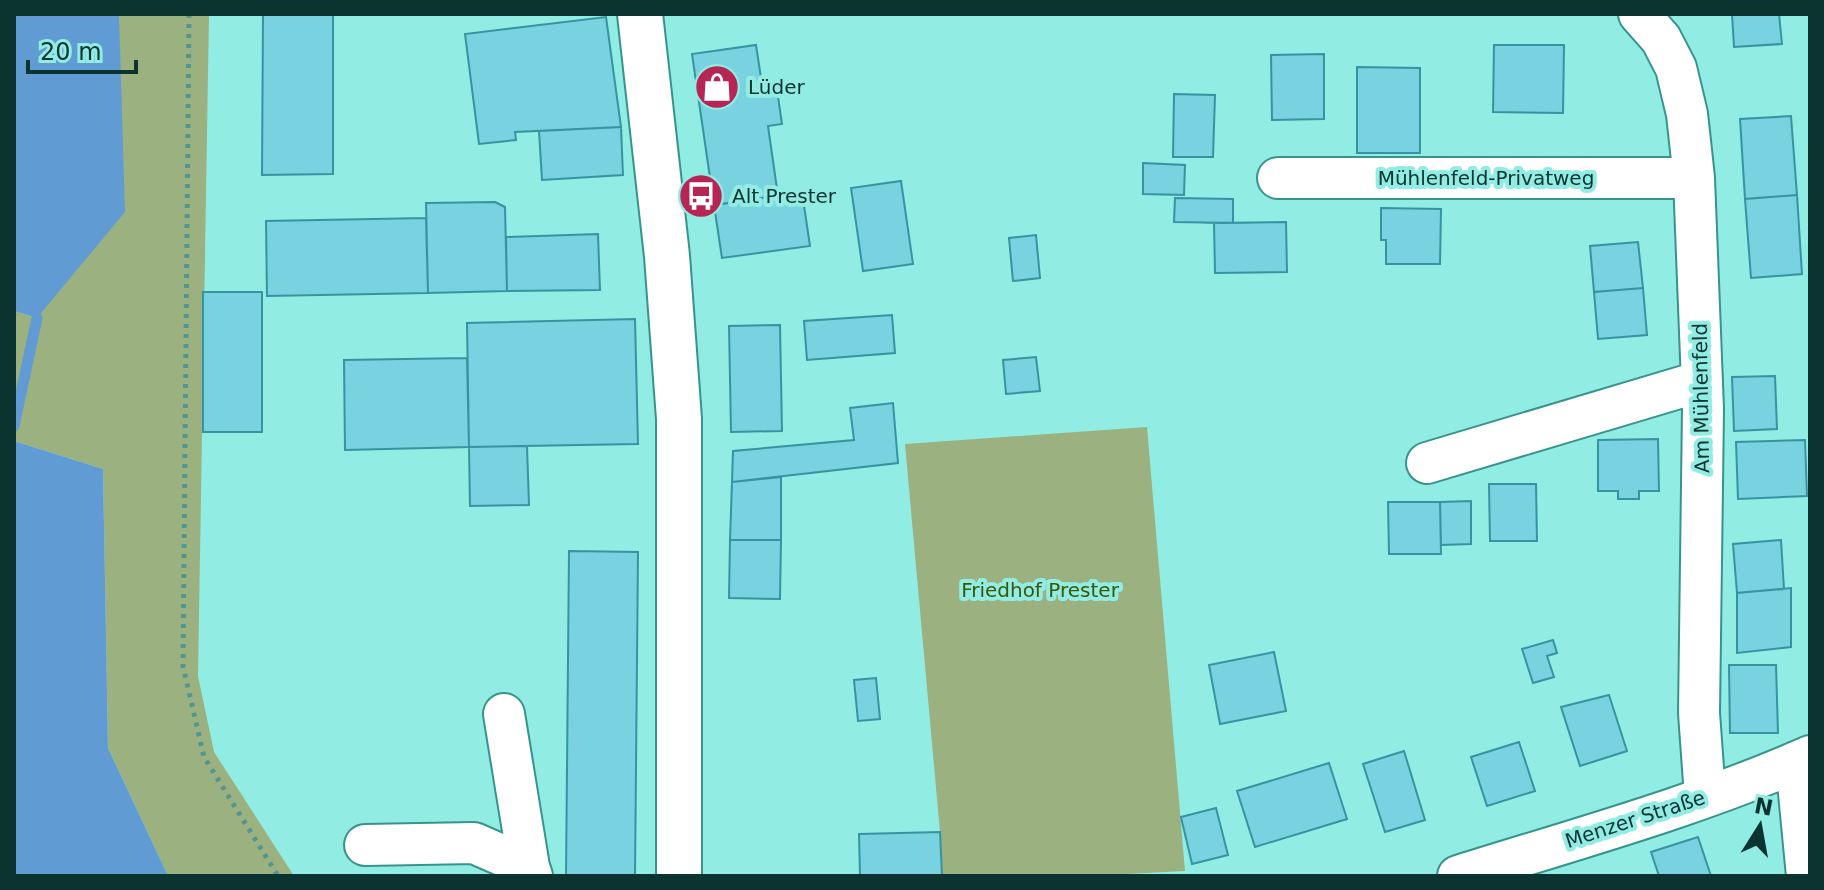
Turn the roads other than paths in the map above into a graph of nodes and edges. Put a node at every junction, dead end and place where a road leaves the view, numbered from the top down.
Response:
1 (640, 14) edge
2 (1639, 14) edge
3 (1278, 178) dead end
4 (1694, 178) junction
5 (1702, 381) junction
6 (1427, 463) dead end
7 (504, 714) dead end
8 (1803, 759) edge
9 (1705, 796) junction
10 (365, 845) dead end
11 (530, 872) edge
12 (679, 876) edge
13 (1458, 876) edge
14 (1807, 876) edge

1 - 12 main road
2 - 4 street, Am Mühlenfeld
3 - 4 street, Mühlenfeld-Privatweg
4 - 5 street, Am Mühlenfeld
5 - 6 street
5 - 9 street, Am Mühlenfeld
7 - 11 street
8 - 9 street, Menzer Straße
8 - 14 street
9 - 13 street, Menzer Straße
10 - 11 street

